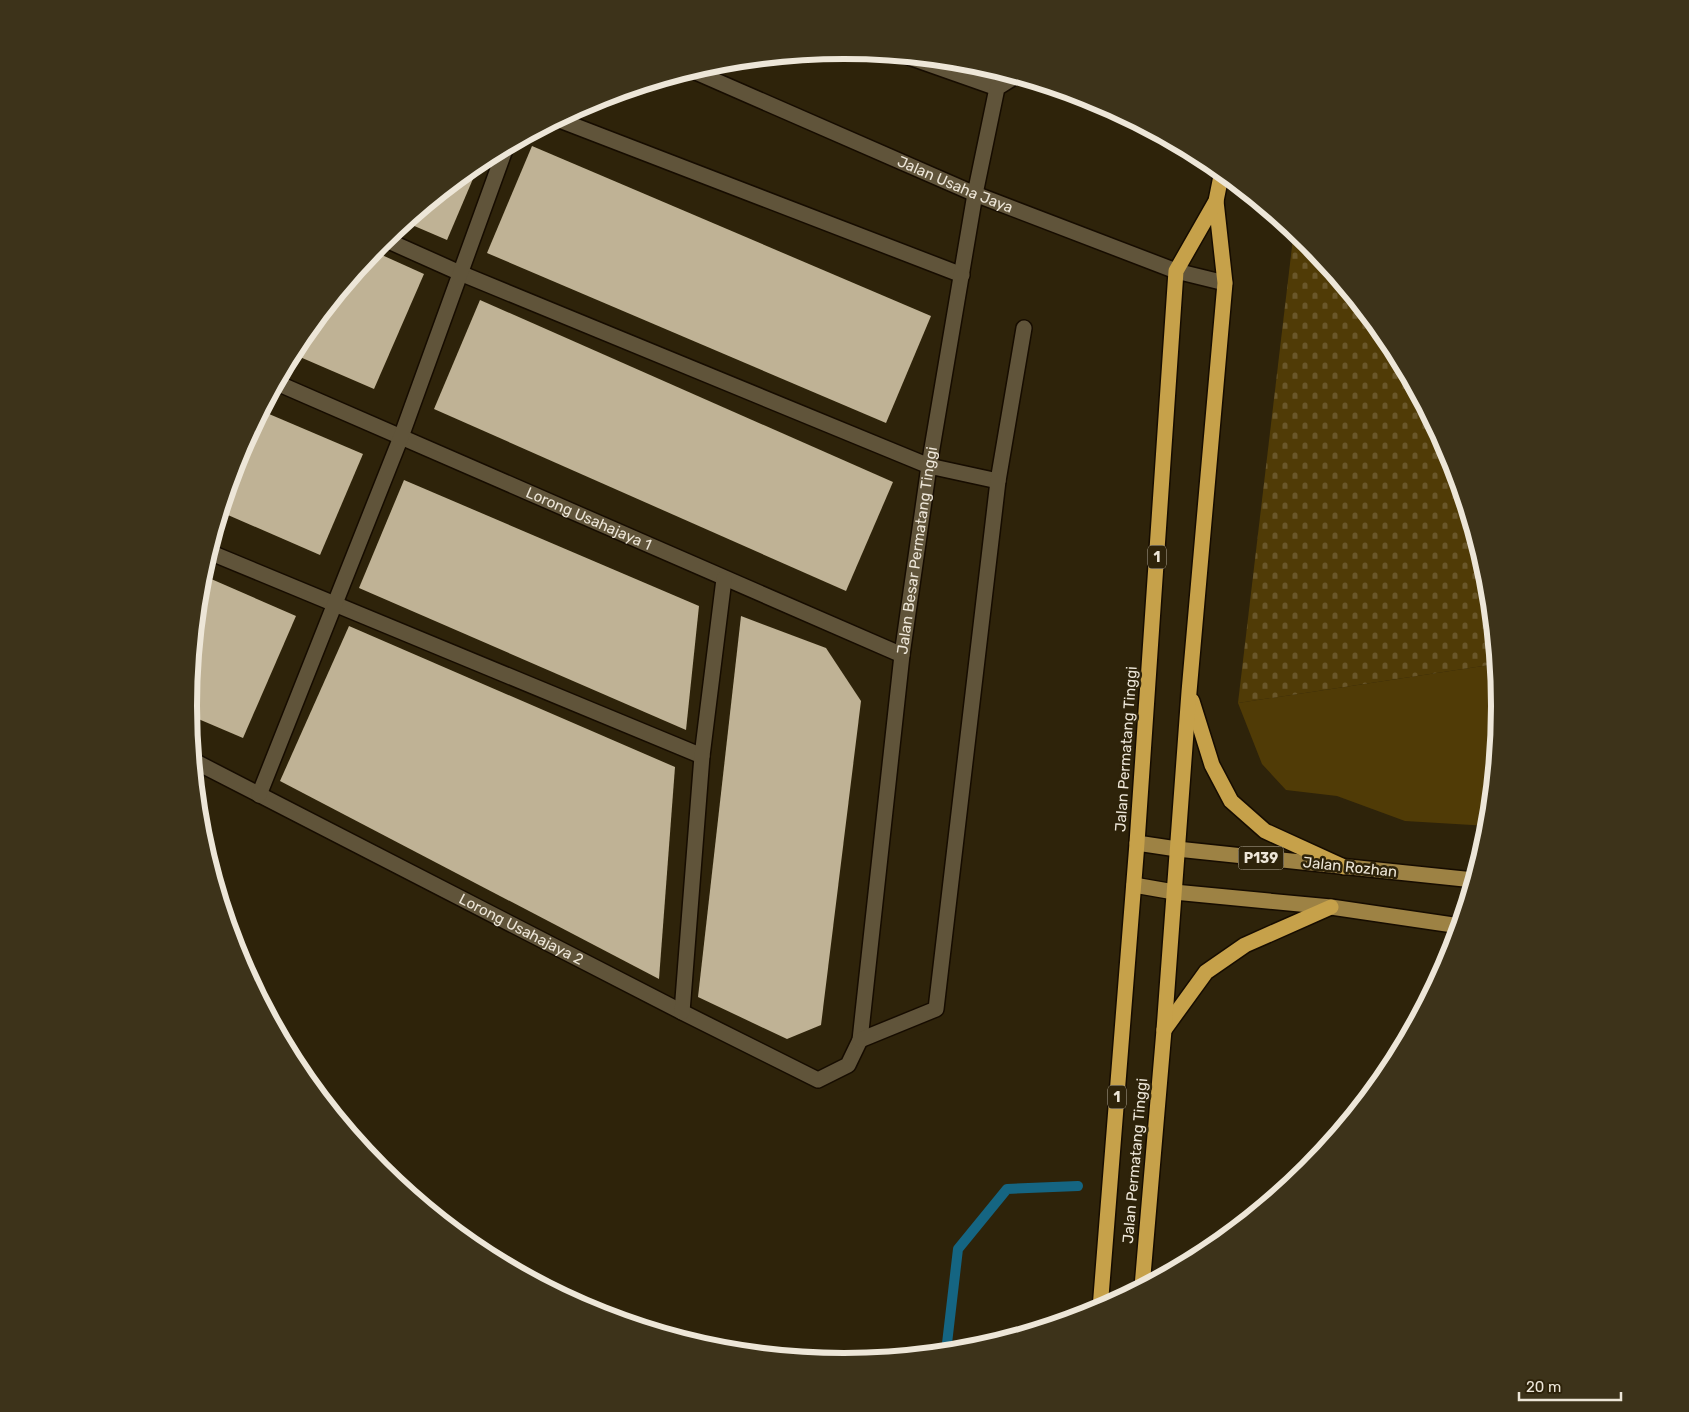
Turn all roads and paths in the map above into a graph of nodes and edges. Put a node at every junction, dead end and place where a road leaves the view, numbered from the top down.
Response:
1 (929, 64) edge
2 (702, 75) edge
3 (1009, 80) edge
4 (997, 88) junction
5 (565, 122) edge
6 (502, 157) edge
7 (1220, 180) edge
8 (975, 194) junction
9 (1216, 201) junction
10 (393, 243) edge
11 (1176, 271) junction
12 (460, 273) junction
13 (962, 274) junction
14 (1225, 284) junction
15 (1024, 328) dead end
16 (282, 385) edge
17 (401, 437) junction
18 (929, 466) junction
19 (998, 481) junction
20 (215, 555) edge
21 (724, 579) junction
22 (334, 605) junction
23 (902, 655) junction
24 (1189, 692) junction
25 (702, 756) junction
26 (201, 764) edge
27 (259, 795) junction
28 (1138, 842) junction
29 (1177, 849) junction
30 (1344, 867) junction
31 (1468, 879) edge
32 (1134, 885) junction
33 (1174, 892) junction
34 (1331, 907) junction
35 (1453, 925) edge
36 (682, 1012) junction
37 (1164, 1030) junction
38 (860, 1040) junction
39 (848, 1065) joint
40 (1143, 1281) edge
41 (1101, 1300) edge

1 - 4 street
2 - 8 street, Jalan Usaha Jaya
3 - 4 street
4 - 8 street, Jalan Besar Permatang Tinggi
5 - 13 street
6 - 12 street
7 - 9 highway, Jalan Permatang Tinggi / 1
8 - 11 street, Jalan Usaha Jaya
8 - 13 street, Jalan Besar Permatang Tinggi
9 - 11 highway, Jalan Permatang Tinggi / 1
9 - 14 highway, Jalan Permatang Tinggi / 1
10 - 12 street
11 - 14 street, Jalan Usaha Jaya
11 - 28 highway, Jalan Permatang Tinggi / 1
12 - 17 street
12 - 18 street
13 - 18 street, Jalan Besar Permatang Tinggi
14 - 24 highway, Jalan Permatang Tinggi / 1
15 - 19 street
16 - 17 street, Lorong Usahajaya 1
17 - 21 street, Lorong Usahajaya 1
17 - 22 street
18 - 19 street
18 - 23 street, Jalan Besar Permatang Tinggi
19 - 38 street
20 - 22 street
21 - 23 street, Lorong Usahajaya 1
21 - 25 street
22 - 25 street
22 - 27 street
23 - 38 street, Jalan Besar Permatang Tinggi
24 - 29 highway, Jalan Permatang Tinggi / 1
24 - 30 highway
25 - 36 street
26 - 27 street, Lorong Usahajaya 2
27 - 36 street, Lorong Usahajaya 2
28 - 29 main road, Jalan Rozhan / P139
28 - 32 highway, Jalan Permatang Tinggi / 1
29 - 30 main road, Jalan Rozhan / P139
29 - 33 highway, Jalan Permatang Tinggi / 1
30 - 31 main road, Jalan Rozhan / P139
32 - 33 main road
32 - 41 highway, Jalan Permatang Tinggi / 1
33 - 34 main road
33 - 37 highway, Jalan Permatang Tinggi / 1
34 - 35 main road
34 - 37 highway
36 - 39 street, Lorong Usahajaya 2
37 - 40 highway, Jalan Permatang Tinggi / 1
38 - 39 street, Jalan Besar Permatang Tinggi

